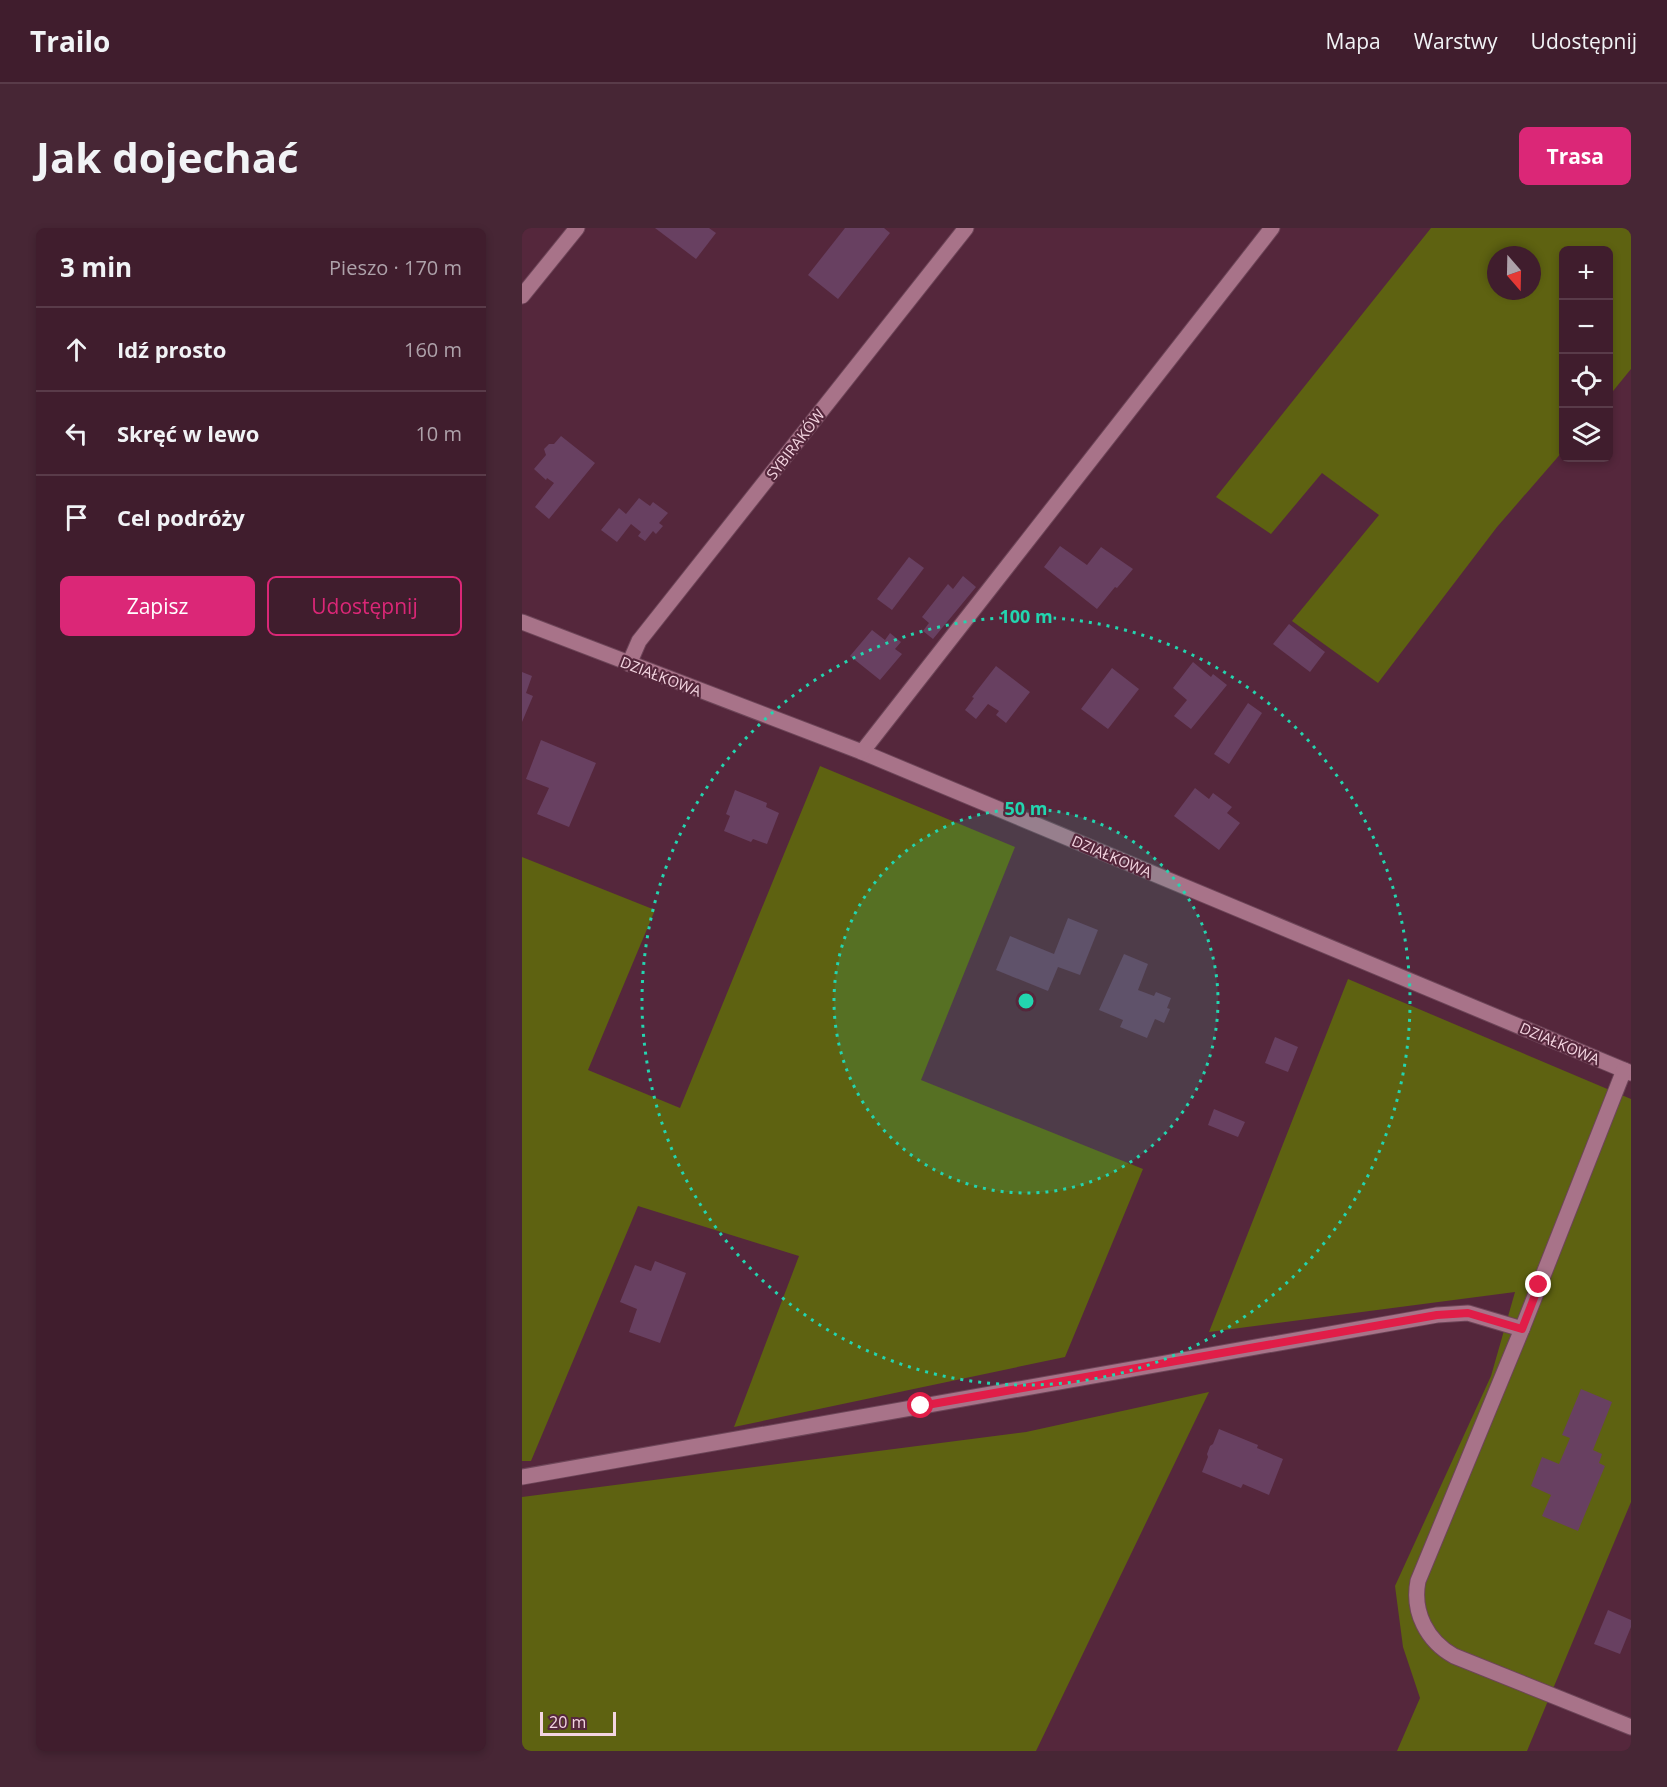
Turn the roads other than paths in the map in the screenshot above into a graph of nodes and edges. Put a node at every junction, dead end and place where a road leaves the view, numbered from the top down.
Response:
1 (578, 228) edge
2 (966, 228) edge
3 (1272, 228) edge
4 (522, 296) edge
5 (522, 622) edge
6 (629, 664) junction
7 (862, 752) junction
8 (1627, 1071) edge
9 (1522, 1329) junction
10 (522, 1477) edge
11 (1631, 1727) edge

1 - 4 street
2 - 6 street, SYBIRAKÓW
3 - 7 street
5 - 6 street, DZIAŁKOWA
6 - 7 street, DZIAŁKOWA
7 - 8 street, DZIAŁKOWA
8 - 9 street
9 - 10 street
9 - 11 street

